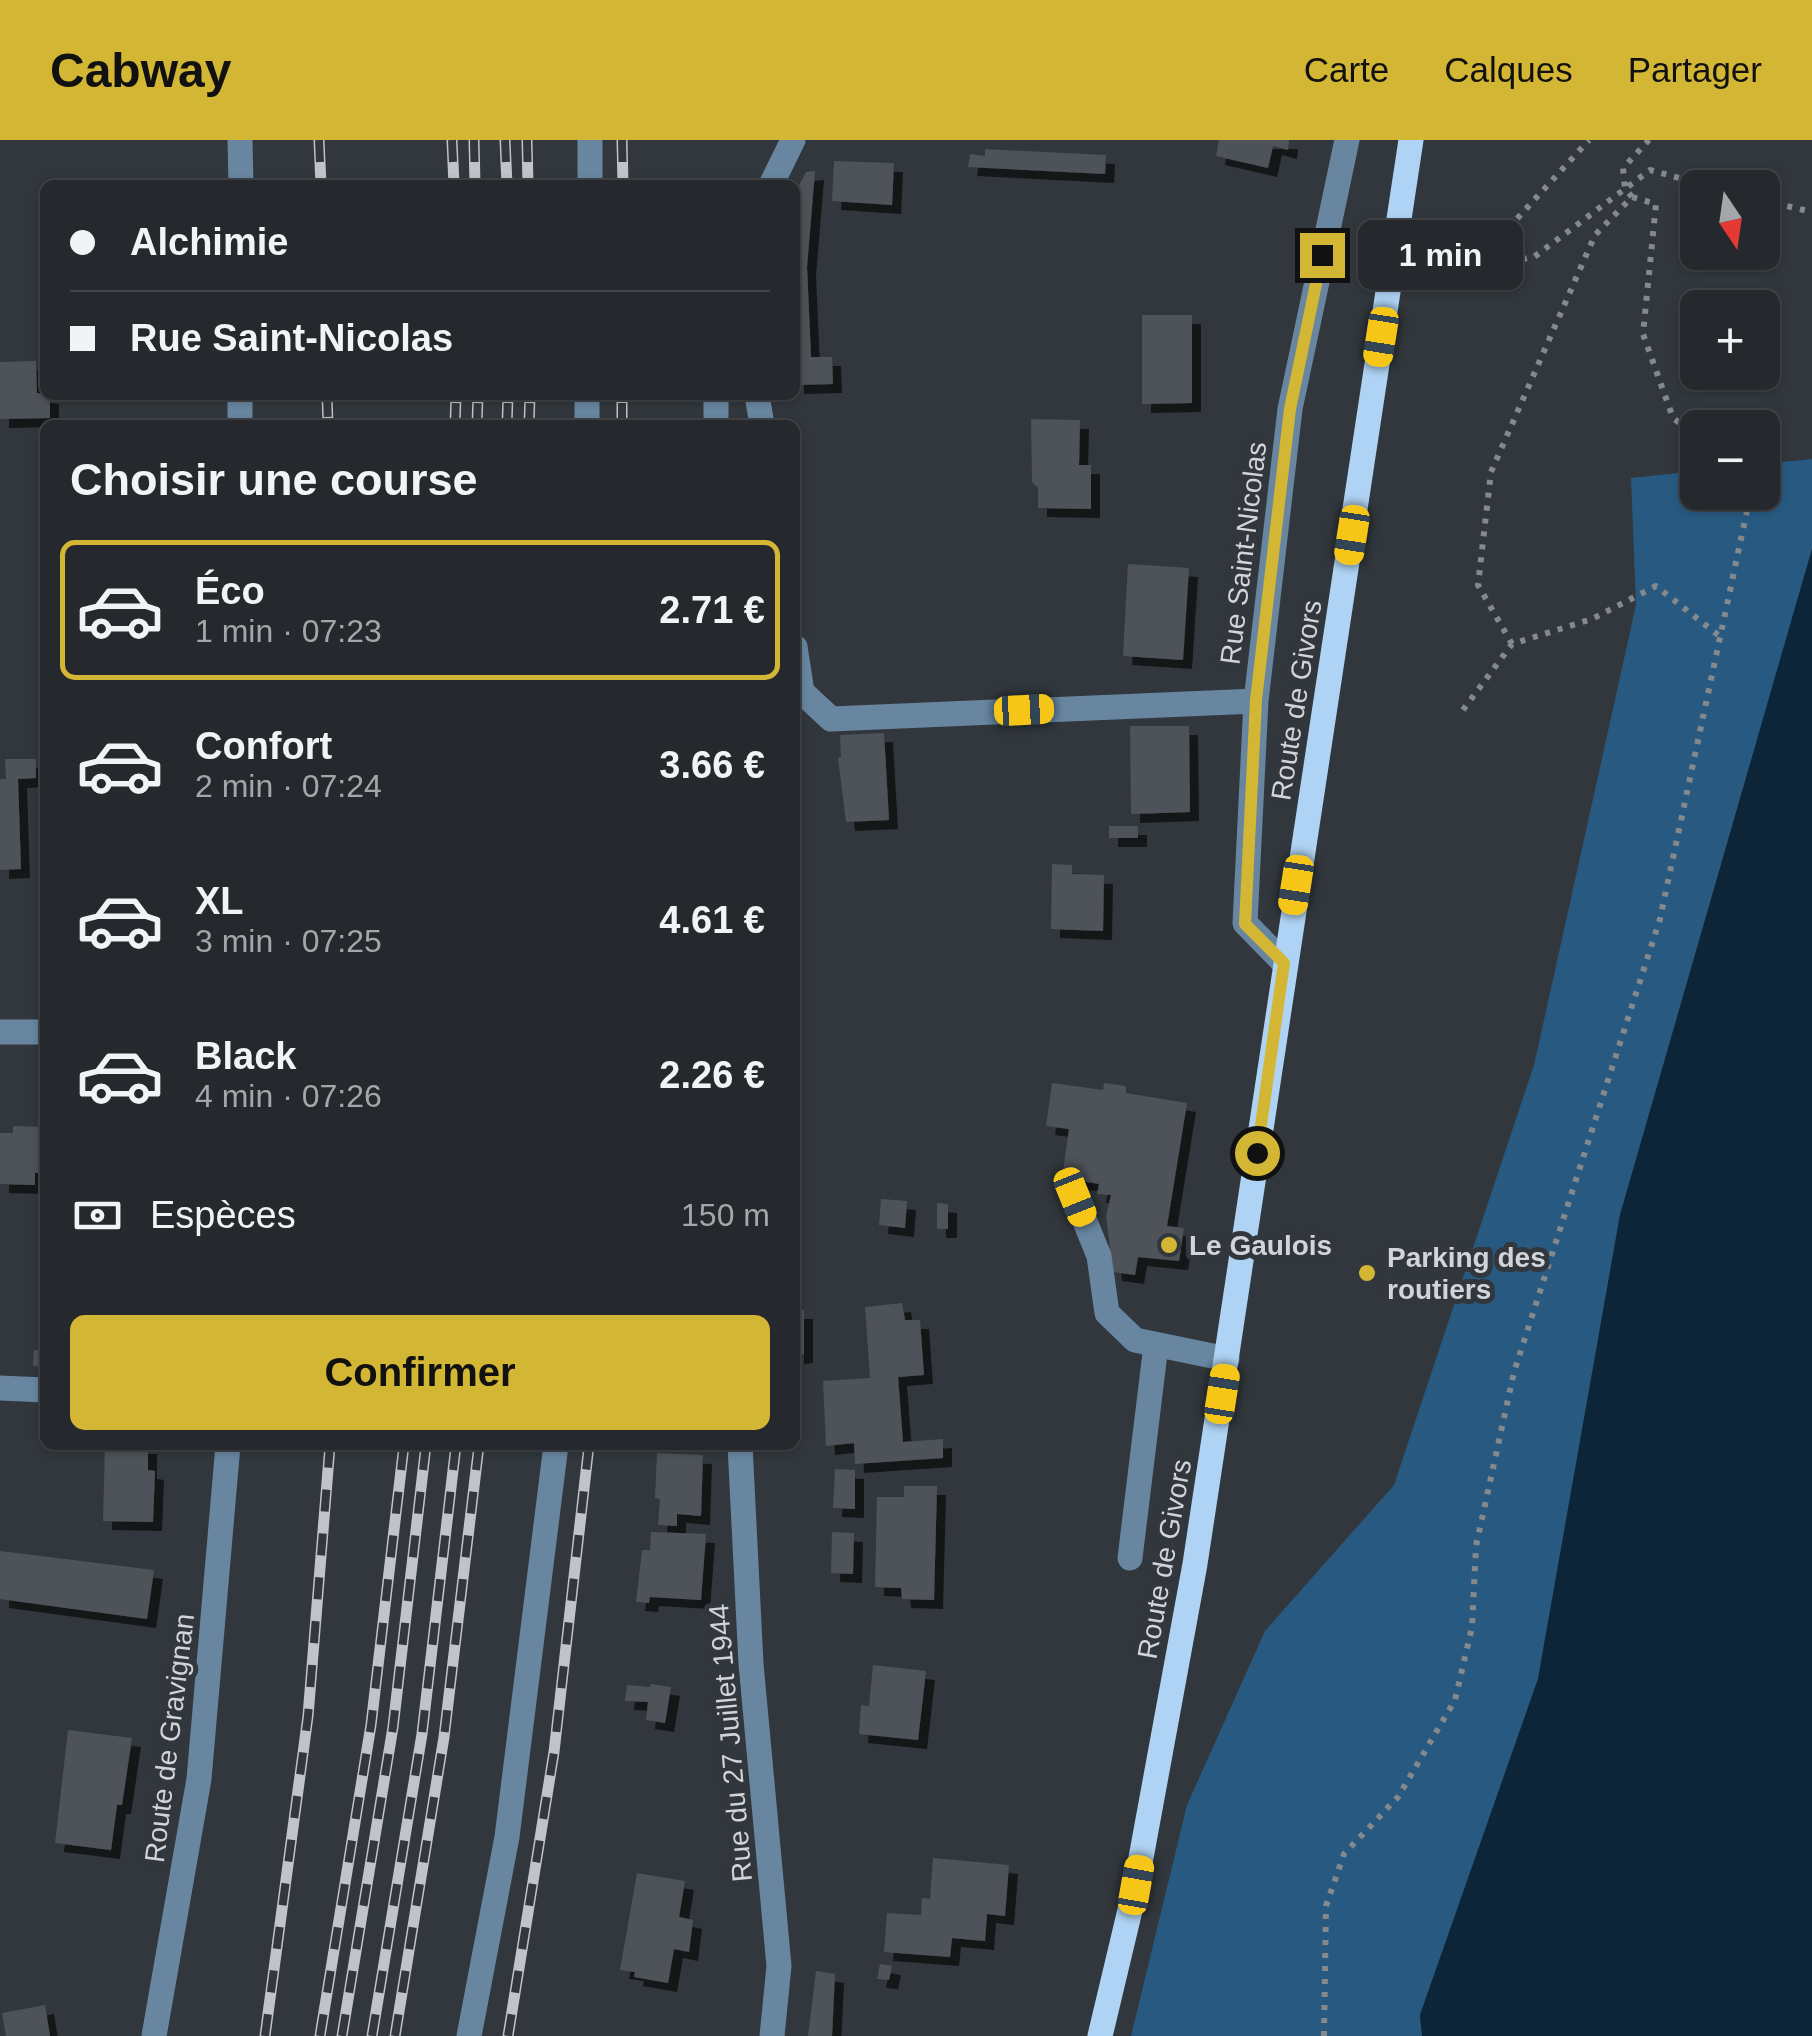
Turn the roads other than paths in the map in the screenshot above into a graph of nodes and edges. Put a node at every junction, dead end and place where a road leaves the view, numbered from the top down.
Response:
1 (240, 140) edge
2 (590, 140) edge
3 (793, 140) edge
4 (1347, 140) edge
5 (1411, 140) edge
6 (241, 180) edge
7 (590, 180) edge
8 (773, 180) edge
9 (800, 679) edge
10 (1256, 700) junction
11 (1284, 963) junction
12 (0, 1032) edge
13 (40, 1032) edge
14 (1075, 1197) dead end
15 (1156, 1344) junction
16 (1227, 1359) junction
17 (0, 1388) edge
18 (40, 1390) edge
19 (228, 1450) edge
20 (555, 1450) edge
21 (740, 1450) edge
22 (1130, 1558) dead end
23 (154, 2036) edge
24 (468, 2036) edge
25 (772, 2036) edge
26 (1100, 2036) edge

1 - 6 street
2 - 7 street
3 - 8 street
4 - 10 street, Rue Saint-Nicolas
5 - 11 main road, Route de Givors
9 - 10 street
10 - 11 street, Rue Saint-Nicolas
11 - 16 main road, Route de Givors
12 - 13 street
14 - 15 street
15 - 16 street
15 - 22 street
16 - 26 main road, Route de Givors
17 - 18 street
19 - 23 street, Route de Gravignan
20 - 24 street
21 - 25 street, Rue du 27 Juillet 1944

